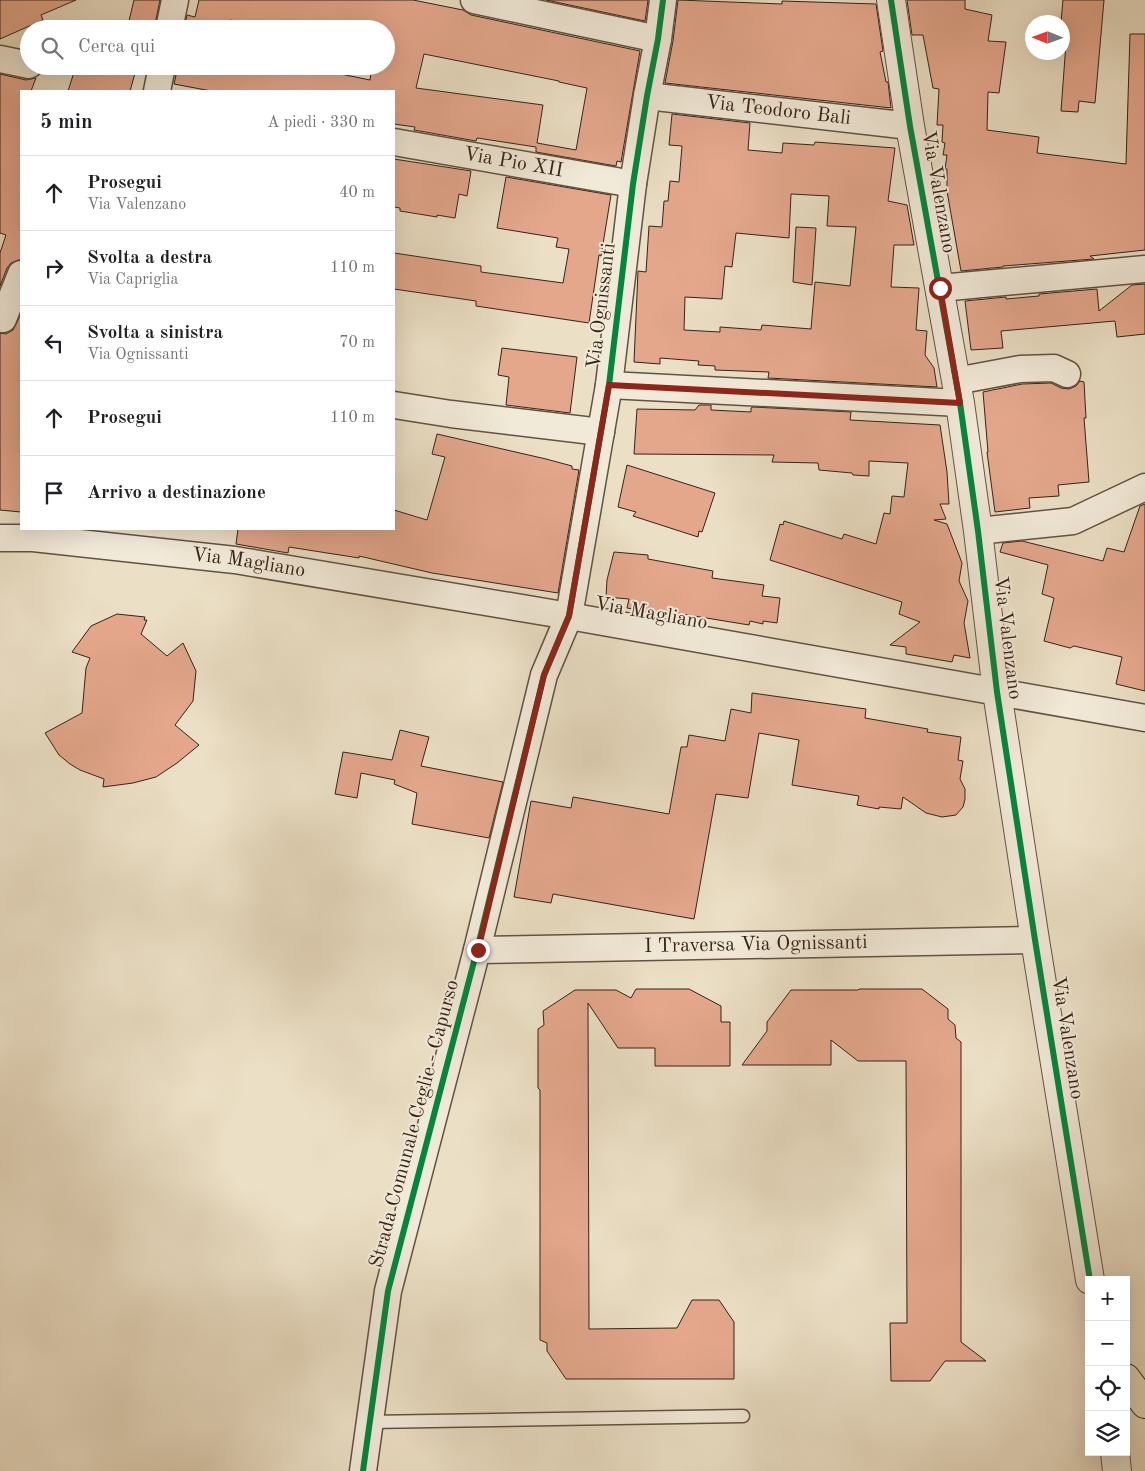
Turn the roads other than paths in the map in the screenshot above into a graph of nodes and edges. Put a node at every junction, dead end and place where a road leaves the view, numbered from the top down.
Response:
1 (175, 0) edge
2 (474, 0) edge
3 (663, 0) edge
4 (891, 0) edge
5 (172, 20) edge
6 (658, 40) junction
7 (0, 59) edge
8 (20, 63) edge
9 (160, 75) edge
10 (157, 90) edge
11 (647, 96) junction
12 (910, 126) junction
13 (395, 142) edge
14 (633, 184) junction
15 (1145, 269) edge
16 (20, 276) edge
17 (940, 288) junction
18 (0, 318) edge
19 (1067, 374) dead end
20 (609, 385) junction
21 (958, 392) junction
22 (395, 405) edge
23 (601, 432) junction
24 (1145, 487) edge
25 (978, 532) junction
26 (35, 533) edge
27 (0, 538) edge
28 (569, 616) junction
29 (997, 692) junction
30 (1145, 718) edge
31 (1034, 940) junction
32 (478, 950) junction
33 (1089, 1276) edge
34 (1130, 1383) edge
35 (1145, 1404) edge
36 (743, 1416) dead end
37 (369, 1422) junction
38 (1115, 1456) edge
39 (363, 1471) edge
40 (1117, 1471) edge

1 - 5 street
2 - 6 street
3 - 6 street, Via Ognissanti
4 - 12 street, Via Valenzano
6 - 11 street, Via Ognissanti
7 - 8 street
9 - 10 street
11 - 12 street, Via Teodoro Bali
11 - 14 street, Via Ognissanti
12 - 17 street, Via Valenzano
13 - 14 street, Via Pio XII
14 - 20 street, Via Ognissanti
15 - 17 street
16 - 18 street
17 - 21 street, Via Valenzano
19 - 21 street
20 - 21 street
20 - 23 street, Via Ognissanti
21 - 25 street, Via Valenzano
22 - 23 street
23 - 28 street, Via Ognissanti
24 - 25 street
25 - 29 street, Via Valenzano
26 - 27 street, Via Magliano
26 - 28 street, Via Magliano
28 - 29 street, Via Magliano
28 - 32 street, Strada Comunale Ceglie - Capurso
29 - 30 street, Via Magliano
29 - 31 street, Via Valenzano
31 - 32 street, I Traversa Via Ognissanti
31 - 33 street, Via Valenzano
32 - 37 street, Strada Comunale Ceglie - Capurso
34 - 35 highway
36 - 37 lane
37 - 39 street, Strada Comunale Ceglie - Capurso
38 - 40 street

